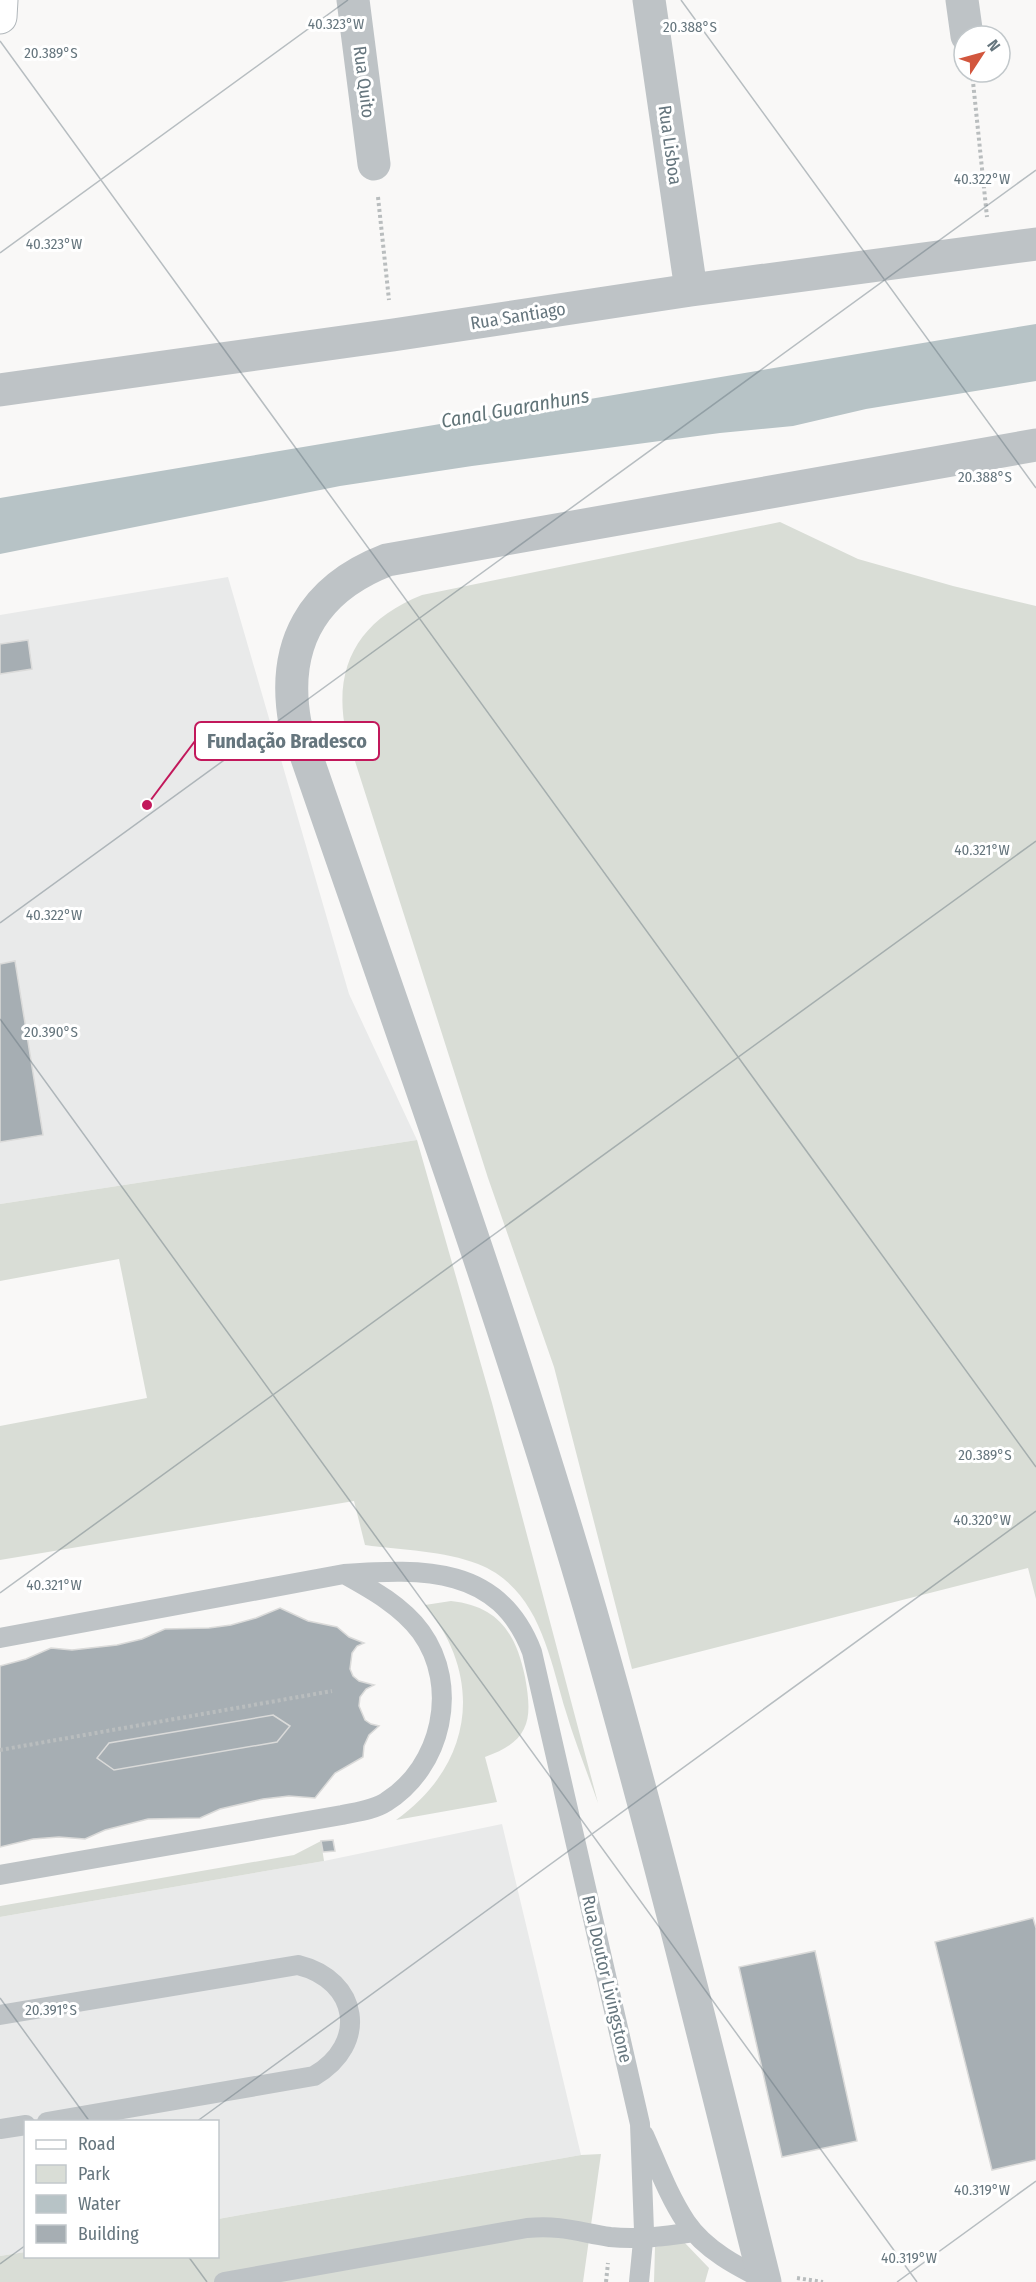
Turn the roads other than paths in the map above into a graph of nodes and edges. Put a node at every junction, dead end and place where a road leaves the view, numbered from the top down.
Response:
1 (1, 0) edge
2 (353, 0) edge
3 (649, 0) edge
4 (962, 0) edge
5 (0, 17) edge
6 (965, 24) edge
7 (374, 164) road end
8 (1036, 244) edge
9 (691, 290) junction
10 (0, 390) edge
11 (1036, 446) edge
12 (344, 1574) junction
13 (0, 1638) edge
14 (0, 1875) edge
15 (0, 2015) edge
16 (53, 2120) edge
17 (640, 2124) junction
18 (24, 2125) edge
19 (0, 2129) edge
20 (694, 2232) junction
21 (643, 2239) junction
22 (766, 2281) edge
23 (224, 2282) edge
24 (639, 2282) edge

1 - 5 street
2 - 7 street, Rua Quito
3 - 9 street, Rua Lisboa
4 - 6 street
8 - 9 street, Rua Santiago
9 - 10 street, Rua Santiago
11 - 22 street
12 - 13 lane, Rua Doutor Livingstone
12 - 14 lane
12 - 17 lane, Rua Doutor Livingstone
15 - 16 lane
17 - 20 lane, Rua Doutor Livingstone
17 - 21 lane, Rua Doutor Livingstone
18 - 19 lane
20 - 21 lane
20 - 22 lane, Rua Doutor Livingstone
21 - 23 lane
21 - 24 lane, Rua Doutor Livingstone

